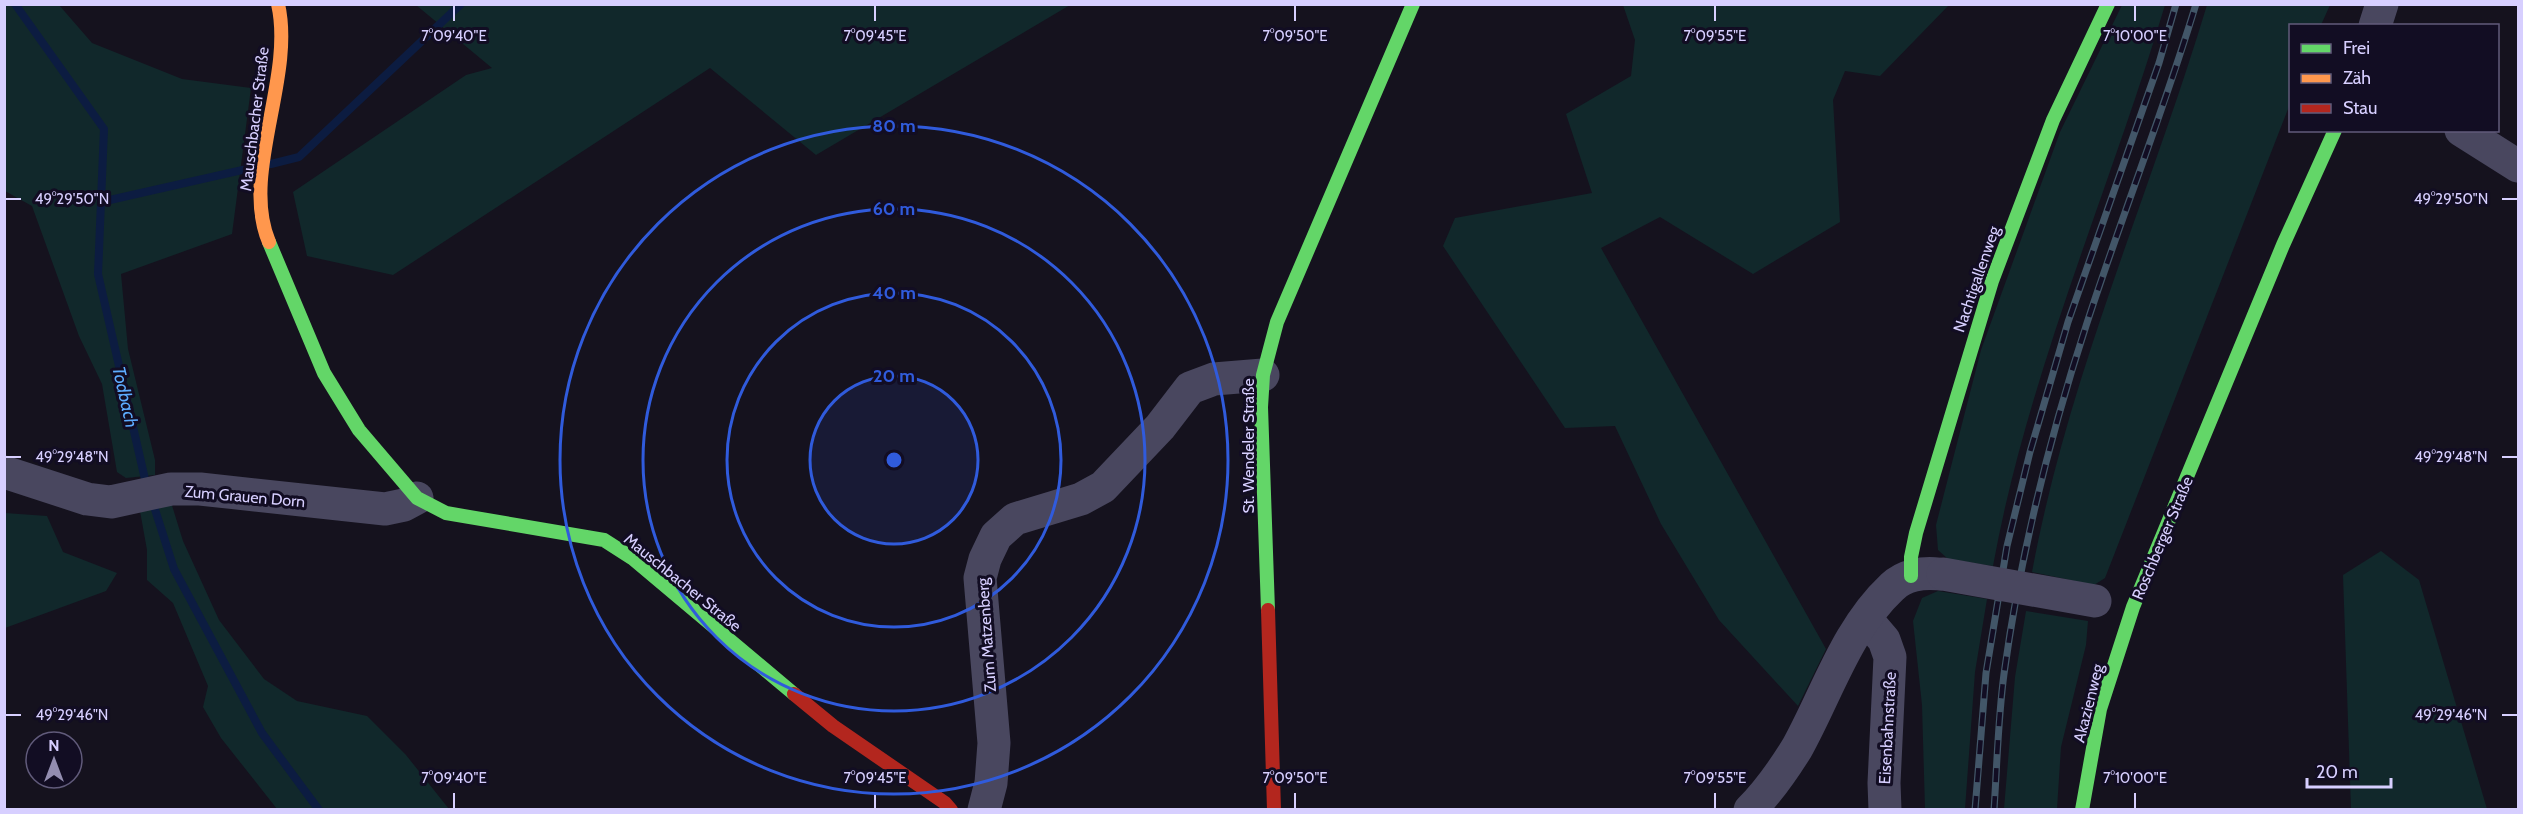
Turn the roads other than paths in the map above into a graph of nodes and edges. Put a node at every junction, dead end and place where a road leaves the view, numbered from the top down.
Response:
1 (278, 4) edge
2 (1413, 4) edge
3 (2108, 4) edge
4 (2382, 4) edge
5 (2377, 24) edge
6 (2334, 132) edge
7 (2464, 132) edge
8 (2518, 166) edge
9 (1263, 375) junction
10 (4, 472) edge
11 (417, 498) junction
12 (1927, 575) junction
13 (2133, 607) junction
14 (1866, 619) junction
15 (951, 810) edge
16 (984, 810) edge
17 (1274, 810) edge
18 (1750, 810) edge
19 (1885, 810) edge
20 (2082, 810) edge

1 - 11 street, Mauschbacher Straße
2 - 9 street, St. Wendeler Straße
3 - 12 street, Nachtigallenweg
4 - 5 street
6 - 13 street, Roschberger Straße
7 - 8 street
9 - 16 street, Zum Matzenberg
9 - 17 street, St. Wendeler Straße
10 - 11 street, Zum Grauen Dorn
11 - 15 street, Mauschbacher Straße
12 - 13 street, Roschberger Straße, bridge
12 - 14 street
13 - 20 street, Akazienweg
14 - 18 street
14 - 19 street, Eisenbahnstraße

